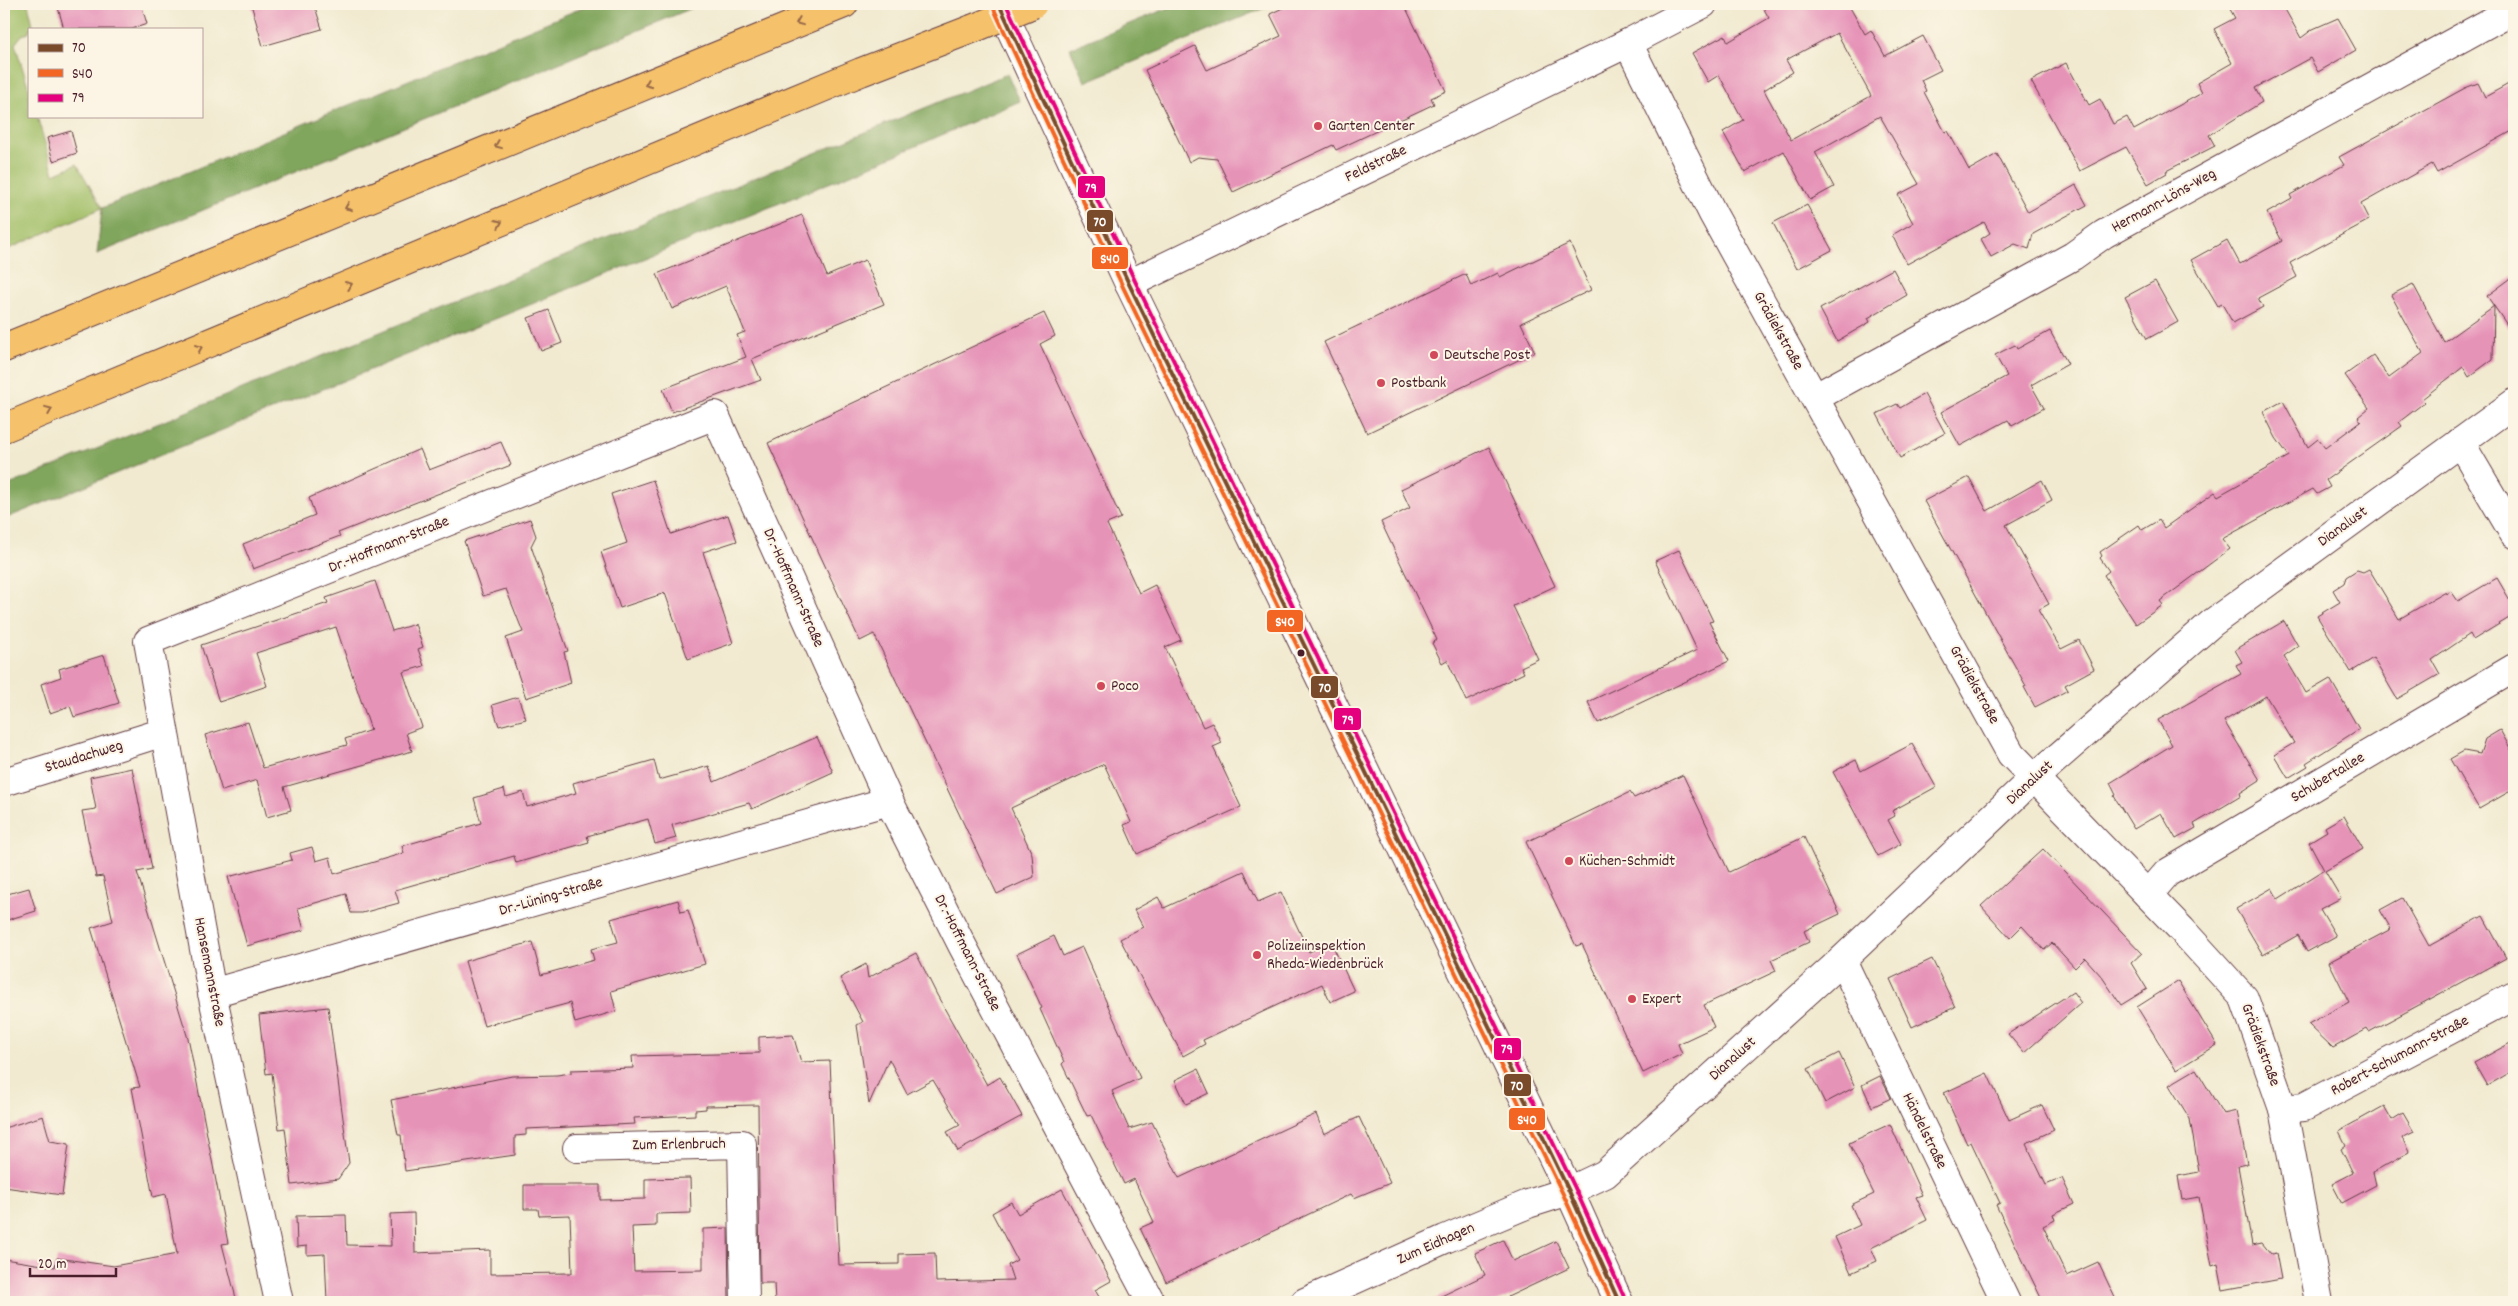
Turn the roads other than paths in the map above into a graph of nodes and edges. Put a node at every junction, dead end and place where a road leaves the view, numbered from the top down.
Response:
1 (844, 4) edge
2 (999, 4) edge
3 (1033, 4) edge
4 (1703, 4) edge
5 (2514, 9) edge
6 (1628, 43) junction
7 (1129, 284) junction
8 (4, 348) edge
9 (1816, 397) junction
10 (2514, 402) edge
11 (4, 428) edge
12 (2460, 442) junction
13 (2514, 534) edge
14 (148, 641) joint
15 (2514, 668) edge
16 (164, 732) junction
17 (2034, 778) junction
18 (4, 782) edge
19 (889, 801) junction
20 (2148, 895) junction
21 (1842, 960) junction
22 (212, 993) junction
23 (2514, 996) edge
24 (2283, 1109) junction
25 (577, 1148) dead end
26 (1569, 1191) junction
27 (279, 1302) edge
28 (745, 1302) edge
29 (1151, 1302) edge
30 (1304, 1302) edge
31 (1620, 1302) edge
32 (2006, 1302) edge
33 (2319, 1302) edge

1 -> 8 highway
2 - 7 street
11 -> 3 highway, bridge
4 - 6 street, Feldstraße
5 - 9 street, Hermann-Löns-Weg
6 - 7 street, Feldstraße
6 - 9 street, Grädiekstraße
7 - 26 street
9 - 17 street, Grädiekstraße
10 - 12 street, Dianalust
12 - 13 street
12 - 17 street, Dianalust
14 - 16 street, Hansemannstraße
14 - 19 street, Dr.-Hoffmann-Straße
15 - 20 street, Schubertallee
16 - 18 street, Staudachweg
16 - 22 street, Hansemannstraße
17 - 20 street, Grädiekstraße
17 - 21 street, Dianalust
19 - 22 street, Dr.-Lüning-Straße
19 - 29 street, Dr.-Hoffmann-Straße
20 - 24 street, Grädiekstraße
21 - 26 street, Dianalust
21 - 32 street, Händelstraße
22 - 27 street, Hansemannstraße
23 - 24 street, Robert-Schumann-Straße
24 - 33 street, Grädiekstraße
25 - 28 street, Zum Erlenbruch
26 - 30 street, Zum Eidhagen
26 - 31 street

